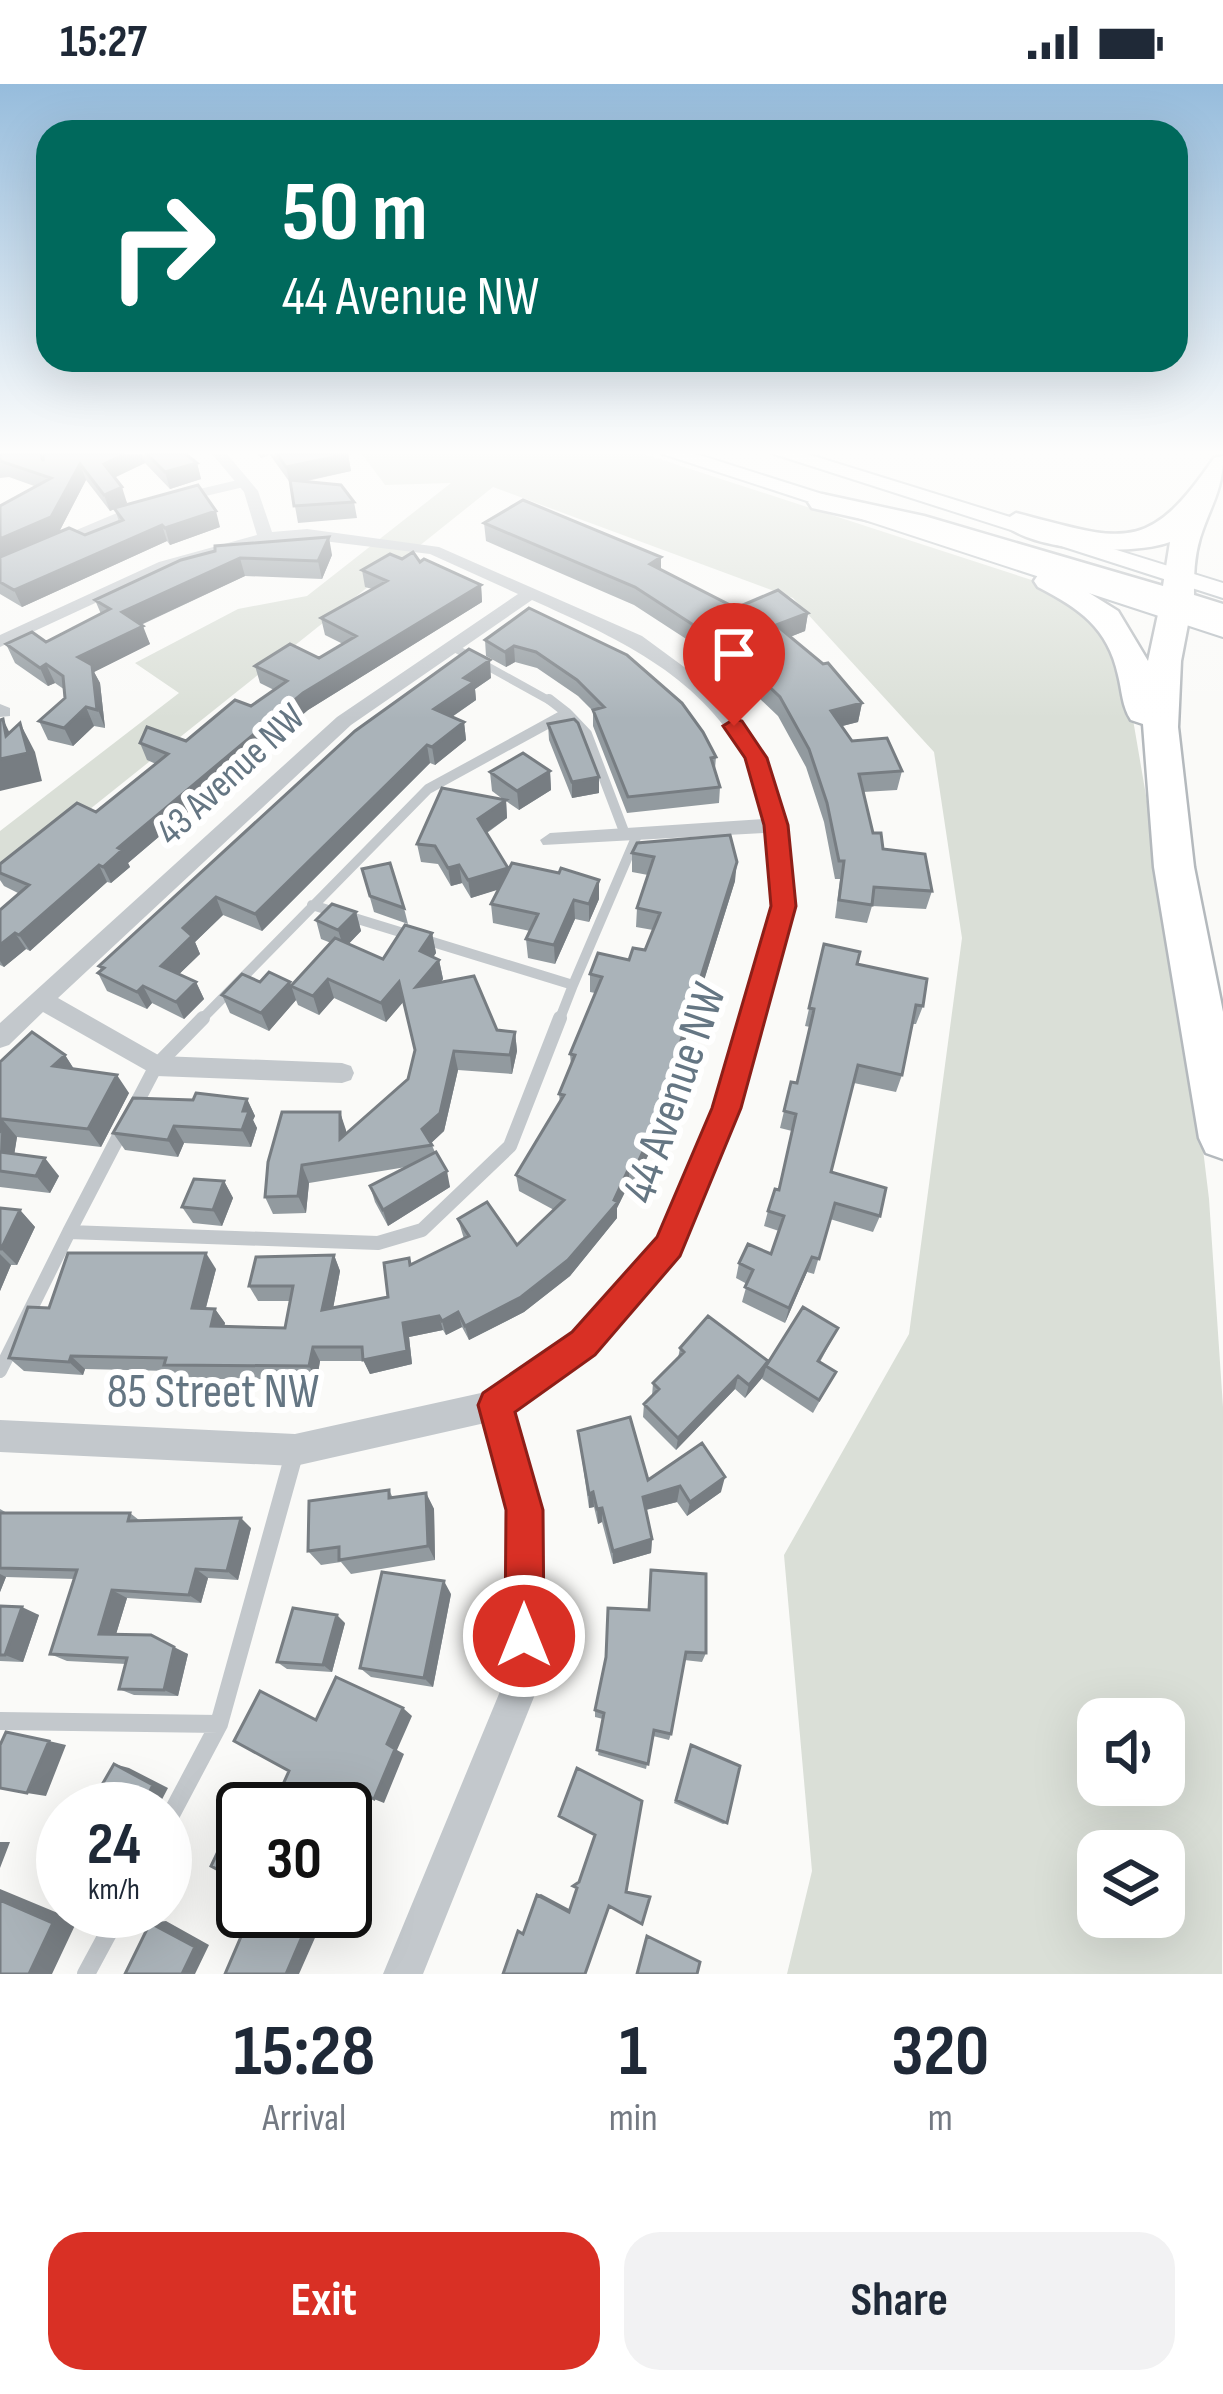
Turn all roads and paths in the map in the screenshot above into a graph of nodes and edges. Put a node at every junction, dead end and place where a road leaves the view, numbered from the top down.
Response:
1 (248, 542) edge
2 (372, 542) edge
3 (948, 542) edge
4 (985, 542) edge
5 (1038, 542) edge
6 (1184, 542) edge
7 (997, 558) junction
8 (1223, 591) edge
9 (532, 592) junction
10 (1176, 597) junction
11 (1220, 618) edge
12 (4, 636) edge
13 (451, 646) junction
14 (567, 713) junction
15 (1166, 803) junction
16 (776, 825) junction
17 (631, 833) junction
18 (550, 840) dead end
19 (312, 905) junction
20 (573, 985) junction
21 (40, 999) junction
22 (0, 1038) edge
23 (156, 1066) junction
24 (342, 1073) dead end
25 (1223, 1138) edge
26 (69, 1232) junction
27 (0, 1371) edge
28 (496, 1405) junction
29 (0, 1436) edge
30 (296, 1450) junction
31 (0, 1721) edge
32 (219, 1724) junction
33 (188, 1782) edge
34 (105, 1938) edge
35 (86, 1974) edge
36 (403, 1974) edge

1 - 12 street, 44 Avenue NW
2 - 9 street, 44 Avenue NW
3 - 7 main road
4 - 10 highway
5 - 10 main road
6 - 10 highway
7 - 10 main road
7 - 15 highway
8 - 10 main road
9 - 13 street, 43 Avenue NW
9 - 16 street, 44 Avenue NW
10 - 11 highway
10 - 15 highway
13 - 14 lane
13 - 21 street, 43 Avenue NW
14 - 17 lane
14 - 19 lane
15 - 25 highway
16 - 17 street
16 - 28 street, 44 Avenue NW
17 - 18 street
17 - 20 lane
19 - 20 lane
19 - 23 lane
20 - 26 lane
21 - 22 street, 43 Avenue NW
21 - 23 street
23 - 24 street
23 - 26 lane
26 - 27 lane
28 - 30 street, 85 Street NW
28 - 36 street
29 - 30 street, 85 Street NW
30 - 32 lane
31 - 32 lane
32 - 33 lane
34 - 35 lane

